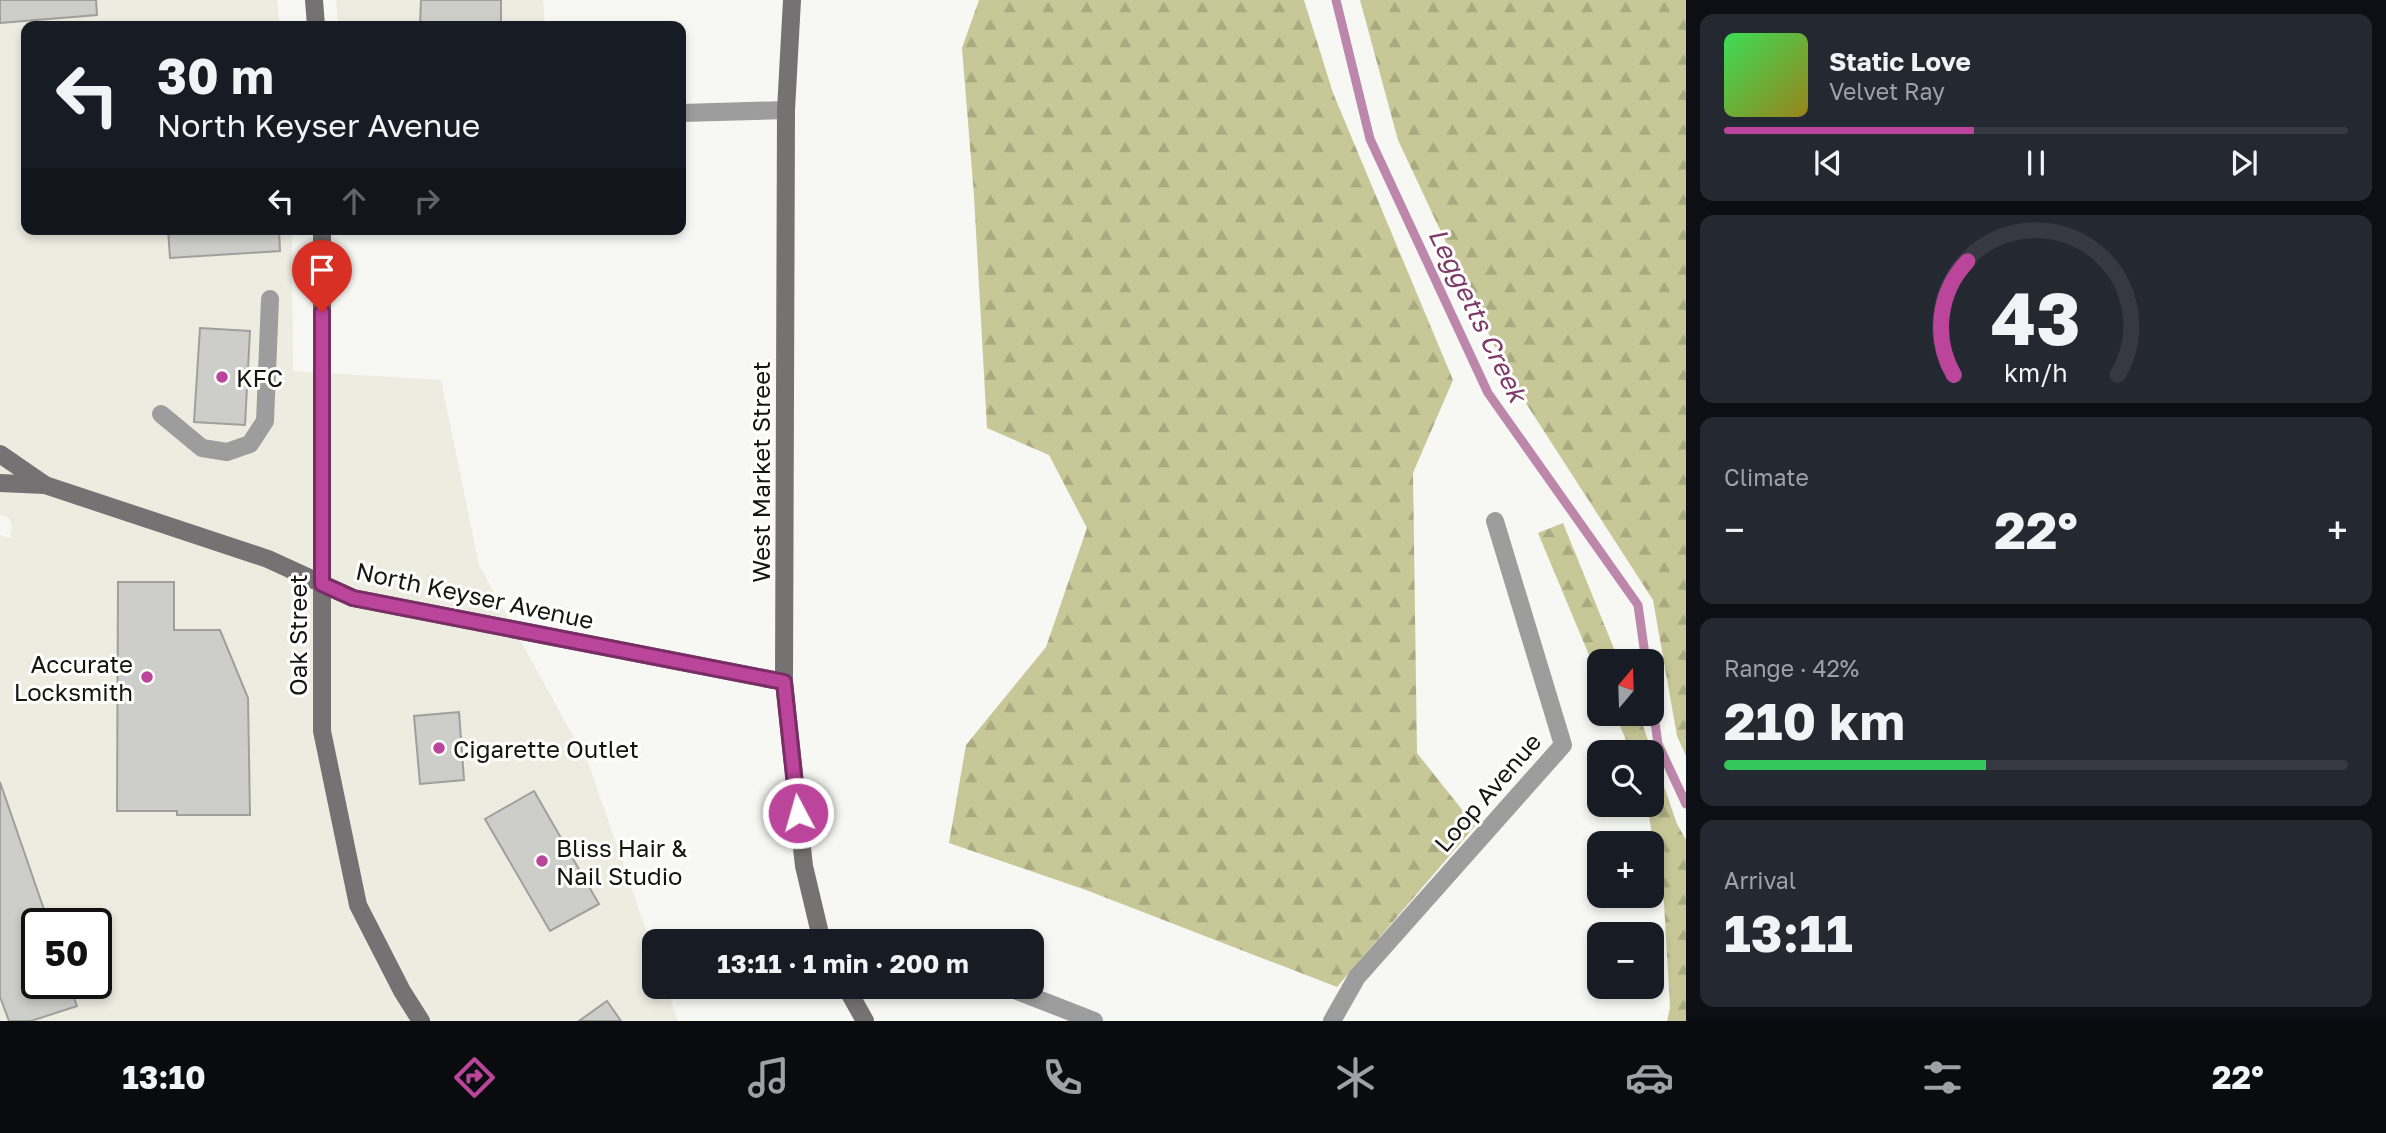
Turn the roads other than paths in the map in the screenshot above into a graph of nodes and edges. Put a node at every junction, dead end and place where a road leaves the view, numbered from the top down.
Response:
1 (314, 0) edge
2 (792, 0) edge
3 (316, 21) edge
4 (786, 110) junction
5 (686, 113) edge
6 (322, 235) edge
7 (270, 299) dead end
8 (161, 414) dead end
9 (0, 454) edge
10 (0, 483) edge
11 (46, 485) junction
12 (1495, 520) dead end
13 (322, 584) junction
14 (784, 682) junction
15 (819, 929) edge
16 (853, 999) edge
17 (1038, 999) edge
18 (421, 1021) edge
19 (865, 1021) edge
20 (1094, 1021) edge
21 (1332, 1021) edge

1 - 3 street
2 - 4 street, West Market Street
4 - 5 street
4 - 14 street, West Market Street
6 - 13 street, Oak Street
7 - 8 street
9 - 11 street, North Keyser Avenue
10 - 11 street, North Keyser Avenue
11 - 13 street, North Keyser Avenue
12 - 21 street, Loop Avenue
13 - 14 street, North Keyser Avenue
13 - 18 street, Oak Street
14 - 15 street, West Market Street
16 - 19 street
17 - 20 street

